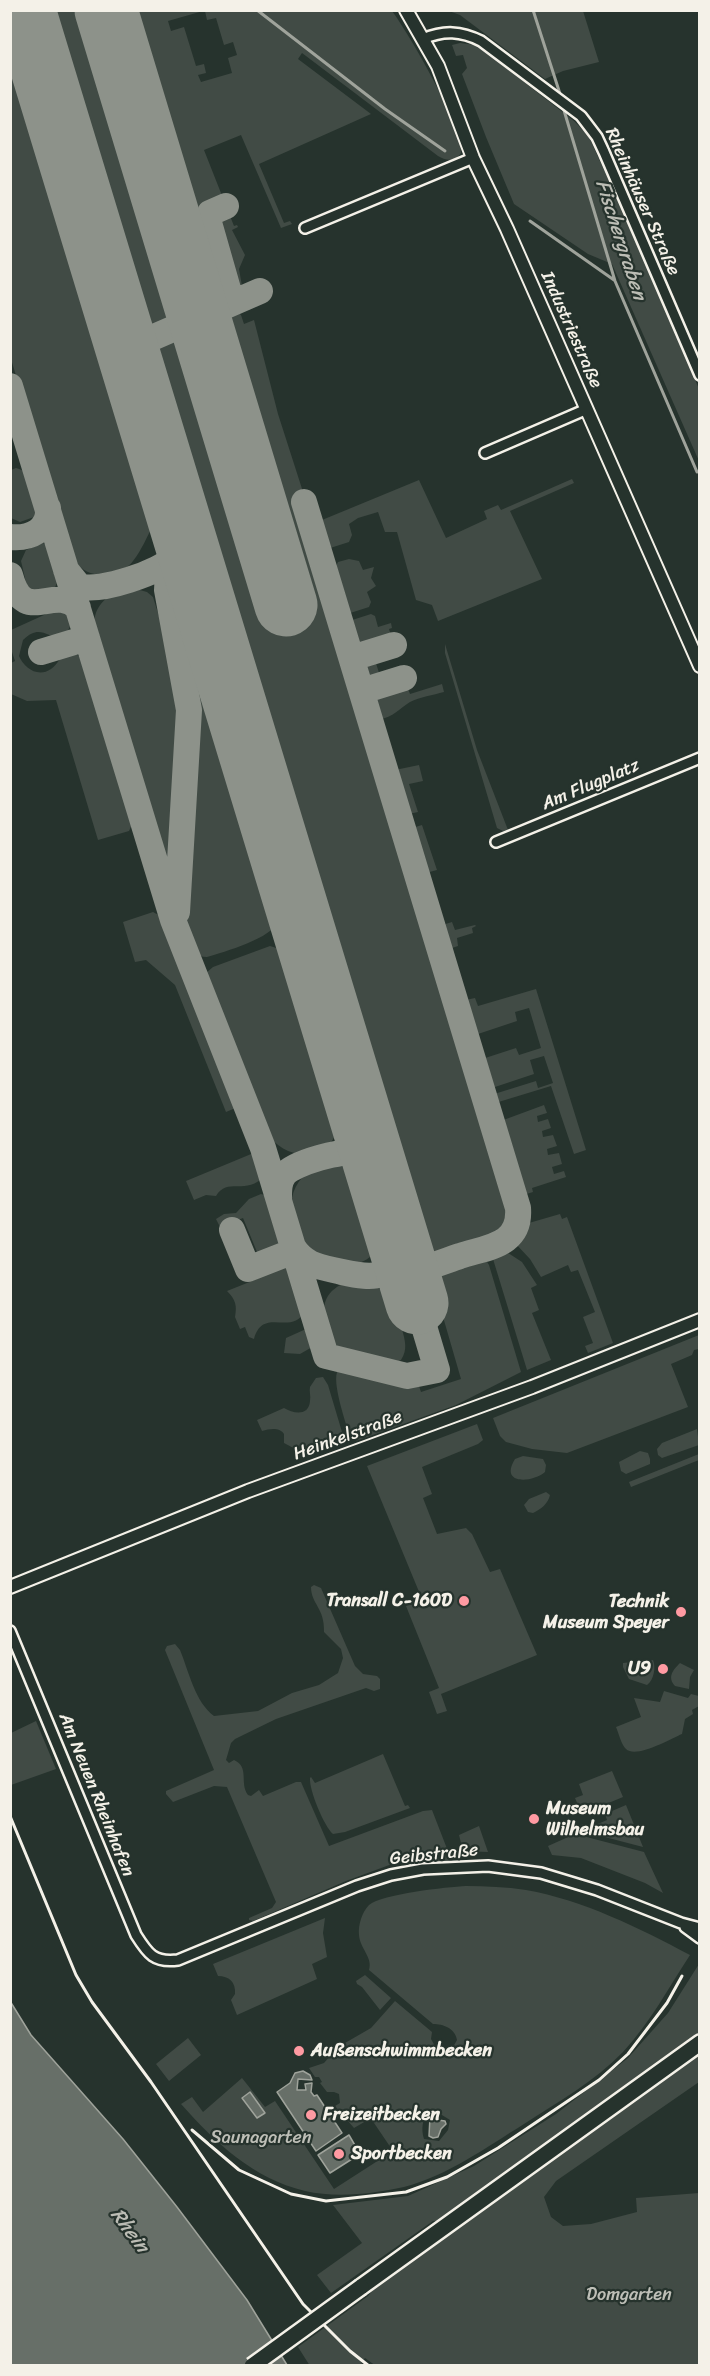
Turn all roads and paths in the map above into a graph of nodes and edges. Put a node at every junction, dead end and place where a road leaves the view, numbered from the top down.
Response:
1 (406, 10) edge
2 (423, 39) junction
3 (473, 158) junction
4 (305, 228) dead end
5 (699, 375) edge
6 (587, 409) junction
7 (485, 453) dead end
8 (699, 666) edge
9 (699, 758) edge
10 (496, 842) dead end
11 (699, 1320) edge
12 (10, 1587) edge
13 (11, 1633) edge
14 (681, 1923) junction
15 (699, 1928) edge
16 (699, 1938) edge
17 (162, 1961) joint
18 (699, 2043) edge
19 (252, 2366) edge

1 - 2 street, Industriestraße
2 - 3 street, Industriestraße
2 - 5 street, Rheinhäuser Straße
3 - 4 street
3 - 6 street, Industriestraße
6 - 7 street
6 - 8 street, Industriestraße
9 - 10 street, Am Flugplatz
11 - 12 street, Heinkelstraße
13 - 17 street, Am Neuen Rheinhafen
14 - 15 street, Geibstraße
14 - 16 street, Geibstraße
14 - 17 street, Geibstraße
18 - 19 main road, bridge

